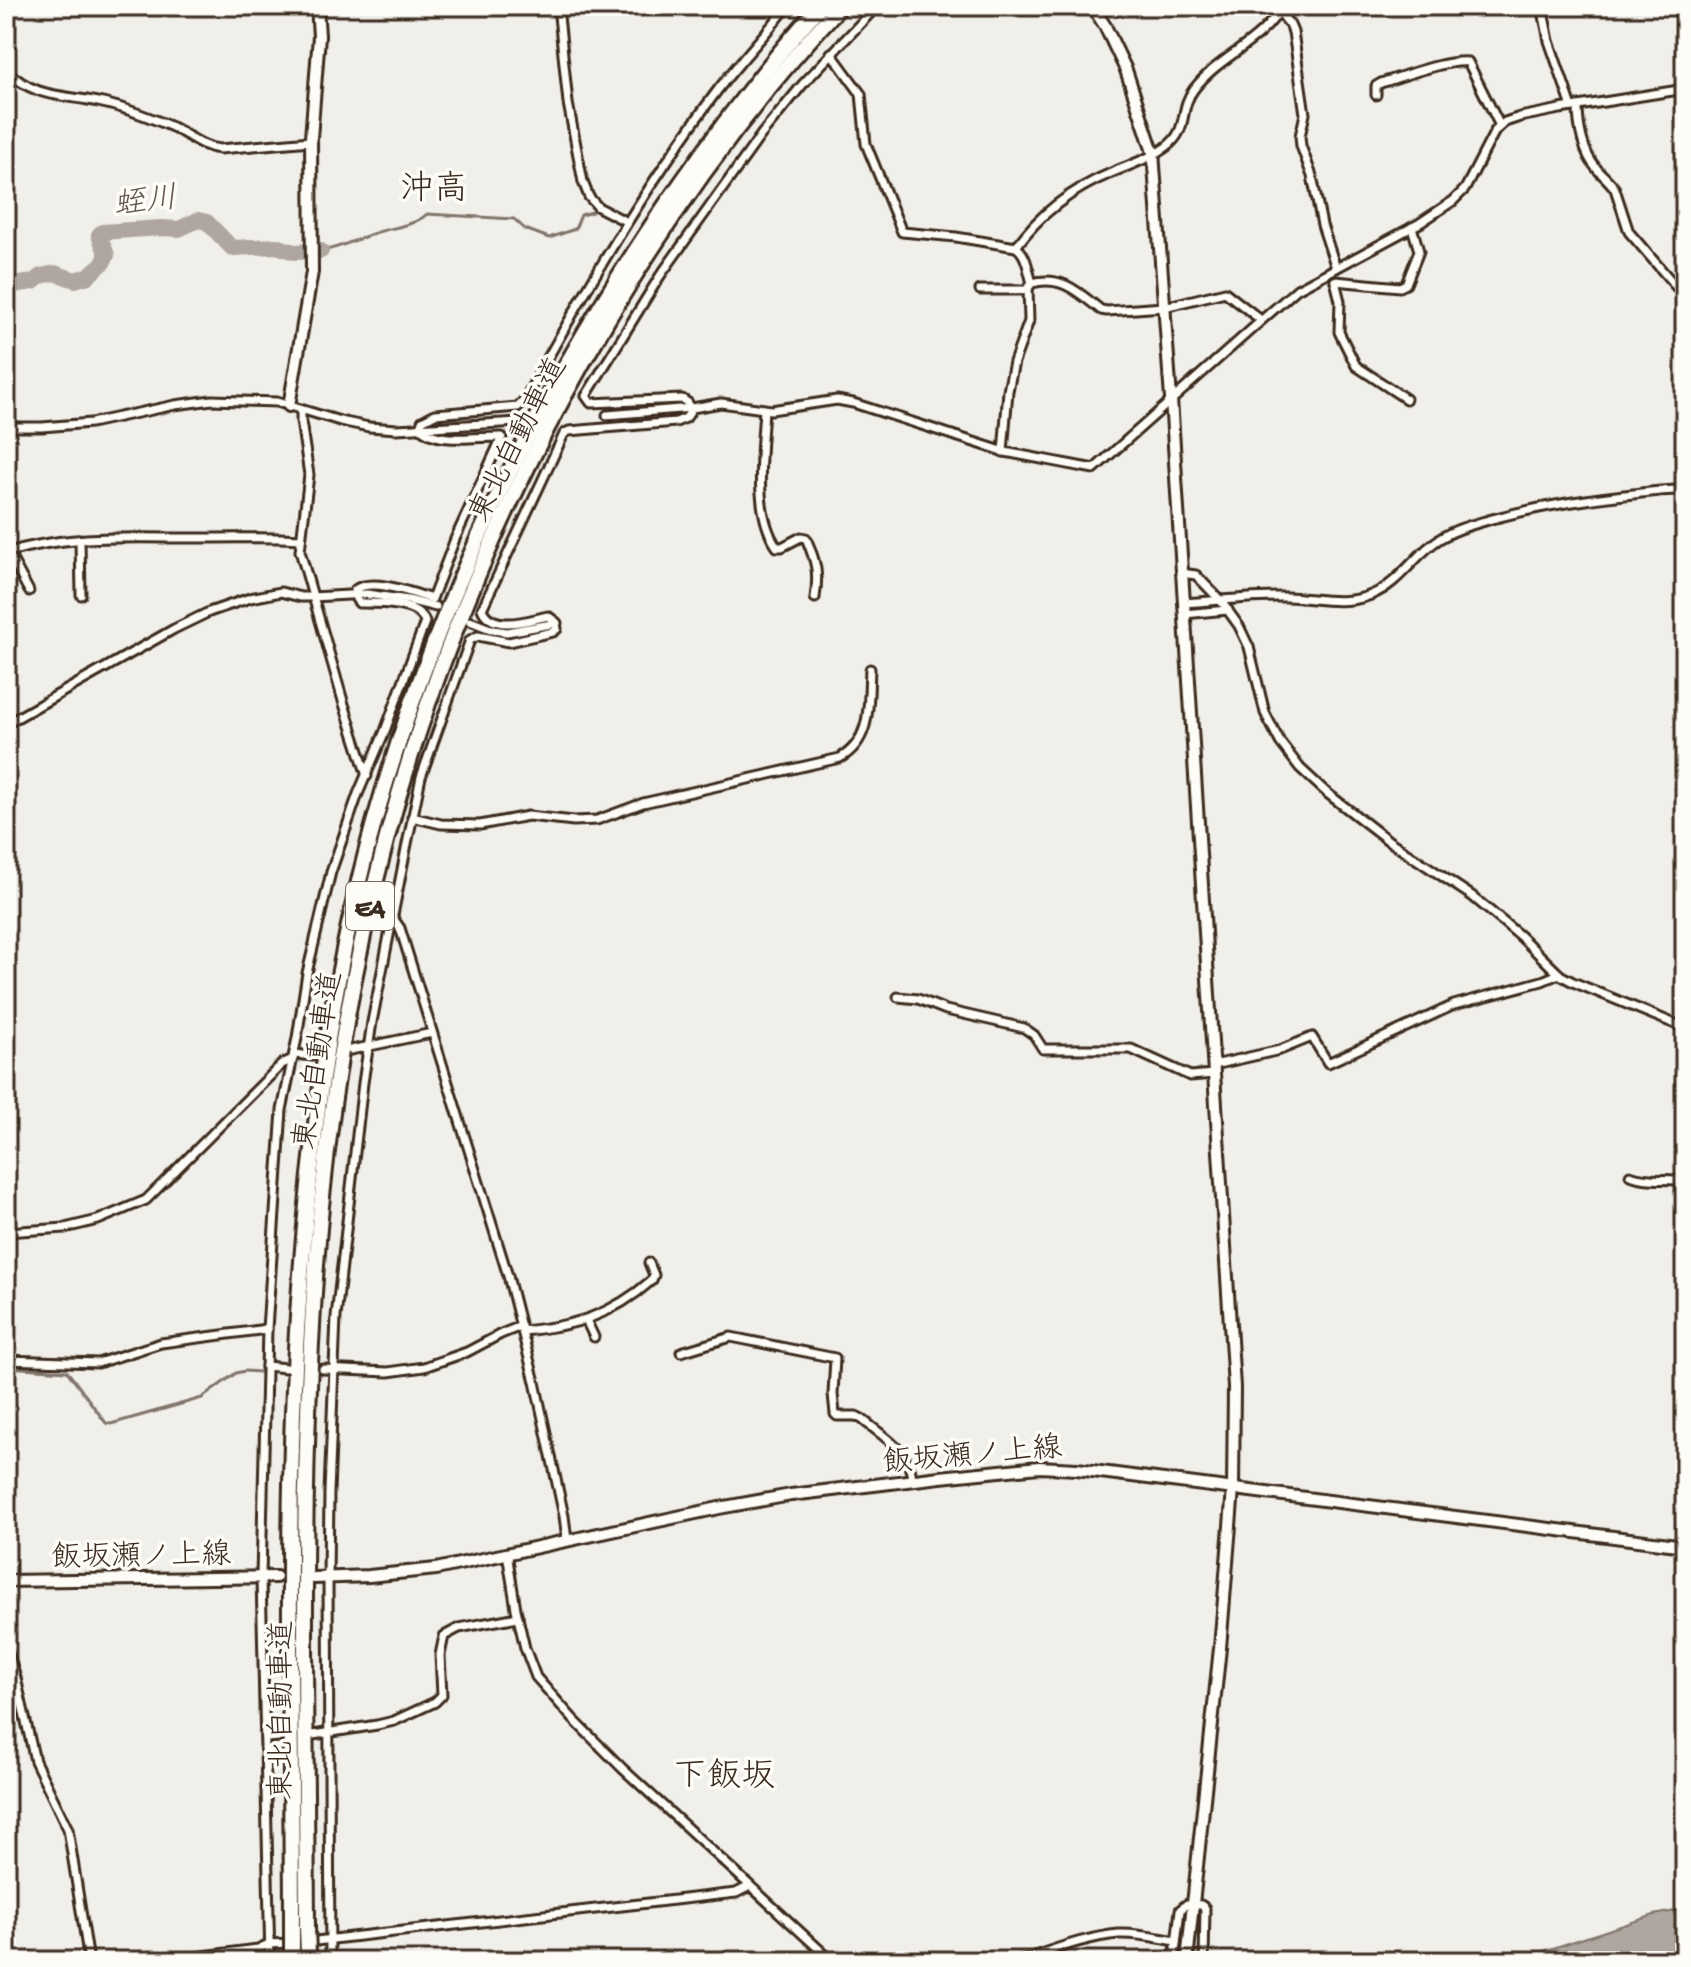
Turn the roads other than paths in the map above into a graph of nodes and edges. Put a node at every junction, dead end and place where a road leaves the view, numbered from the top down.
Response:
1 (317, 6) edge
2 (558, 6) edge
3 (788, 6) edge
4 (820, 6) edge
5 (840, 6) edge
6 (877, 6) edge
7 (1092, 6) edge
8 (1542, 6) edge
9 (1680, 6) edge
10 (1281, 8) edge
11 (1685, 13) edge
12 (831, 53) junction
13 (6, 70) edge
14 (1685, 89) edge
15 (1376, 95) dead end
16 (1575, 106) junction
17 (1500, 126) junction
18 (311, 141) junction
19 (1153, 155) junction
20 (627, 222) junction
21 (1412, 227) junction
22 (1016, 247) junction
23 (1333, 270) junction
24 (1335, 281) junction
25 (1030, 287) junction
26 (980, 290) dead end
27 (1685, 297) edge
28 (1164, 307) junction
29 (1261, 320) junction
30 (1171, 399) junction
31 (1406, 399) dead end
32 (289, 406) junction
33 (690, 408) junction
34 (764, 409) junction
35 (301, 410) junction
36 (607, 415) dead end
37 (519, 422) dead end
38 (6, 427) edge
39 (420, 427) junction
40 (1003, 452) junction
41 (1685, 490) edge
42 (301, 539) junction
43 (80, 540) junction
44 (7, 553) edge
45 (1181, 573) junction
46 (29, 591) dead end
47 (81, 595) dead end
48 (354, 595) junction
49 (312, 597) junction
50 (815, 598) dead end
51 (1221, 601) junction
52 (436, 607) dead end
53 (1184, 608) junction
54 (1228, 610) junction
55 (470, 621) dead end
56 (557, 623) junction
57 (870, 669) dead end
58 (6, 724) edge
59 (367, 776) junction
60 (412, 817) junction
61 (393, 918) junction
62 (1559, 974) junction
63 (898, 997) dead end
64 (1685, 1028) edge
65 (432, 1033) junction
66 (368, 1047) junction
67 (351, 1050) dead end
68 (313, 1056) dead end
69 (293, 1057) junction
70 (1214, 1070) junction
71 (1630, 1175) dead end
72 (1685, 1181) edge
73 (6, 1232) edge
74 (649, 1263) dead end
75 (586, 1320) junction
76 (267, 1329) junction
77 (521, 1329) junction
78 (594, 1337) dead end
79 (681, 1352) dead end
80 (6, 1360) edge
81 (266, 1366) junction
82 (286, 1368) dead end
83 (323, 1369) dead end
84 (333, 1369) junction
85 (912, 1480) junction
86 (1233, 1489) junction
87 (567, 1540) junction
88 (1685, 1546) edge
89 (507, 1553) junction
90 (261, 1577) junction
91 (276, 1577) dead end
92 (314, 1578) dead end
93 (328, 1578) junction
94 (6, 1581) edge
95 (518, 1617) junction
96 (6, 1646) edge
97 (329, 1732) junction
98 (313, 1735) dead end
99 (280, 1737) dead end
100 (265, 1738) junction
101 (750, 1886) junction
102 (1193, 1904) junction
103 (299, 1929) junction
104 (330, 1940) junction
105 (1176, 1941) junction
106 (269, 1944) junction
107 (292, 1957) edge
108 (308, 1957) edge
109 (89, 1961) edge
110 (163, 1961) edge
111 (270, 1961) edge
112 (330, 1961) edge
113 (832, 1961) edge
114 (1019, 1961) edge
115 (1174, 1961) edge
116 (1187, 1961) edge
117 (1204, 1961) edge

1 - 18 street
2 - 20 street
3 - 20 street
4 - 103 highway, 東北自動車道 / E4
5 - 103 highway, 東北自動車道 / E4
6 - 12 street
7 - 19 street
8 - 16 street
9 - 11 street
10 - 19 street
10 - 23 street
12 - 22 street
12 - 33 street
13 - 18 street
14 - 16 street
15 - 17 street
16 - 17 street
16 - 27 street
17 - 21 street
18 - 32 street
19 - 22 street
19 - 28 street
20 - 39 street
21 - 23 street
21 - 24 street
22 - 25 street
23 - 24 street
23 - 29 street
24 - 31 street
25 - 26 street
25 - 28 street
25 - 40 street
28 - 29 street
28 - 30 street
29 - 30 street
30 - 40 street
30 - 45 street
32 - 35 street
32 - 38 street
33 - 34 street
33 - 36 street
33 - 56 street
34 - 40 street
34 - 50 street
35 - 39 street
35 - 42 street
37 - 39 street
39 - 48 street
41 - 51 street
42 - 43 street
42 - 49 street
43 - 44 street
43 - 47 street
44 - 46 street
45 - 51 street
45 - 53 street
48 - 49 street
48 - 52 street
48 - 59 street
49 - 58 street
49 - 59 street
51 - 53 street
51 - 54 street
53 - 54 street
53 - 70 street
54 - 62 street
55 - 56 street
56 - 60 street
57 - 60 street
59 - 69 street
60 - 61 street
61 - 65 street
61 - 66 street
62 - 64 street
62 - 70 street
63 - 70 street
65 - 66 street
65 - 77 street
66 - 67 street
66 - 84 street
68 - 69 street
69 - 73 street
69 - 76 street
70 - 86 street
71 - 72 street
74 - 75 street
75 - 77 street
75 - 78 street
76 - 80 street
76 - 81 street
77 - 84 street
77 - 87 street
79 - 85 street
81 - 82 street
81 - 90 street
83 - 84 street
84 - 93 street
85 - 86 street, 飯坂瀬ノ上線
85 - 87 street, 飯坂瀬ノ上線
86 - 88 street, 飯坂瀬ノ上線
86 - 102 street
87 - 89 street, 飯坂瀬ノ上線
89 - 93 street, 飯坂瀬ノ上線
89 - 95 street
90 - 91 street, 飯坂瀬ノ上線
90 - 94 street, 飯坂瀬ノ上線
90 - 100 street
92 - 93 street, 飯坂瀬ノ上線
93 - 97 street
95 - 97 street
95 - 101 street
96 - 109 street
97 - 98 street
97 - 104 street
99 - 100 street
100 - 106 street
101 - 104 street
101 - 113 street
102 - 105 street
102 - 116 street
102 - 117 street
103 - 107 highway, 東北自動車道 / E4, bridge
103 - 108 highway, 東北自動車道 / E4, bridge
104 - 106 street
104 - 112 street
105 - 114 street
105 - 115 street
106 - 110 street
106 - 111 street

